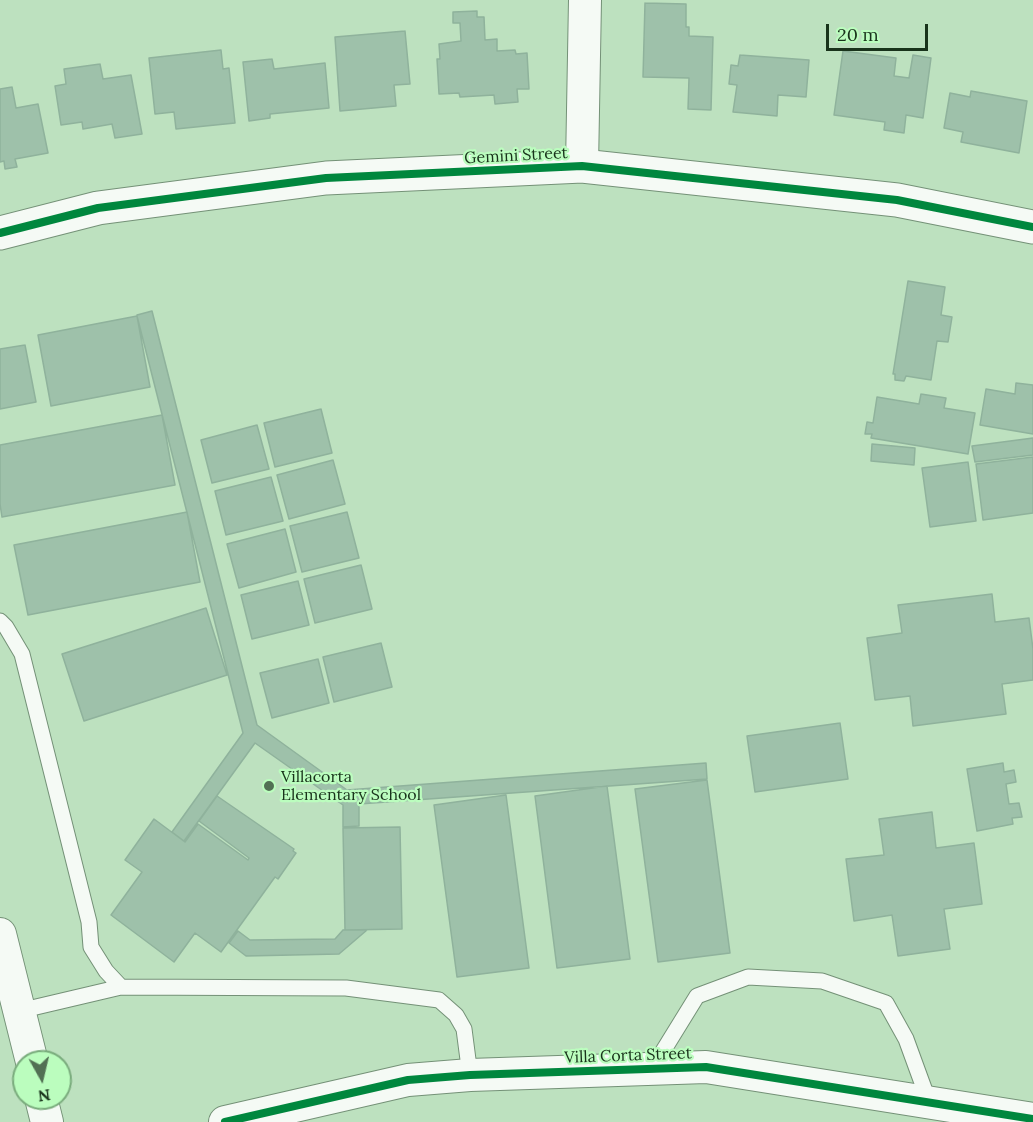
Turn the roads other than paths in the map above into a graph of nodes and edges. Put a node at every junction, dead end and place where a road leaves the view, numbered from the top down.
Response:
1 (585, 0) edge
2 (582, 166) junction
3 (1033, 227) edge
4 (0, 233) edge
5 (0, 621) edge
6 (0, 934) edge
7 (121, 987) junction
8 (19, 1011) junction
9 (29, 1050) edge
10 (652, 1069) junction
11 (470, 1075) junction
12 (929, 1102) junction
13 (1033, 1119) edge
14 (225, 1122) edge

1 - 2 street
2 - 3 street, Gemini Street
2 - 4 street, Gemini Street
5 - 7 lane
6 - 8 street
7 - 8 lane
7 - 11 lane
8 - 9 street
10 - 11 street, Villa Corta Street
10 - 12 street, Villa Corta Street
10 - 12 lane
11 - 14 street, Villa Corta Street
12 - 13 street, Villa Corta Street

